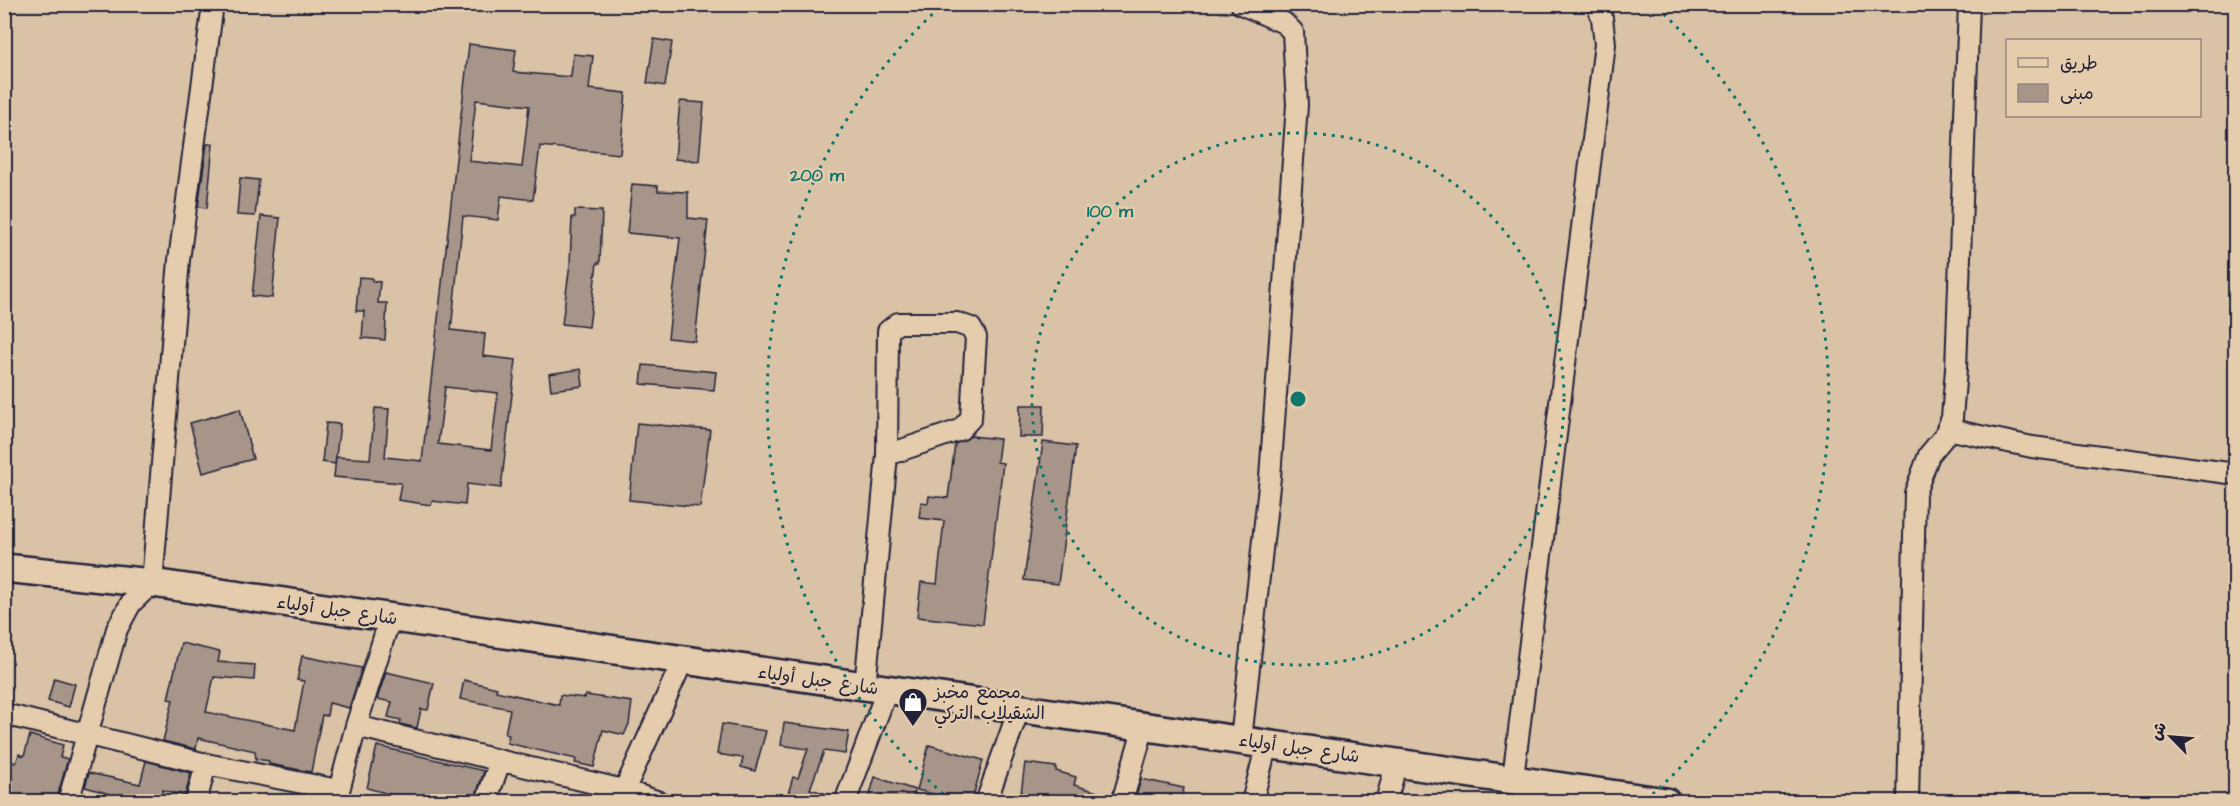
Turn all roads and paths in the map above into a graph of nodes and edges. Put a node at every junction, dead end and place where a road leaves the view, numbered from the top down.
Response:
1 (213, 4) edge
2 (1241, 4) edge
3 (1597, 4) edge
4 (1969, 4) edge
5 (1947, 429) junction
6 (887, 455) junction
7 (2235, 474) edge
8 (4, 568) edge
9 (152, 583) junction
10 (390, 618) junction
11 (683, 660) junction
12 (876, 689) junction
13 (1019, 709) junction
14 (4, 714) edge
15 (356, 726) junction
16 (1144, 726) junction
17 (88, 735) junction
18 (1254, 742) junction
19 (500, 761) junction
20 (1397, 762) junction
21 (206, 764) junction
22 (1523, 787) edge
23 (337, 796) edge
24 (621, 796) edge
25 (68, 801) edge
26 (196, 801) edge
27 (486, 801) edge
28 (659, 801) edge
29 (845, 801) edge
30 (986, 801) edge
31 (1122, 801) edge
32 (1252, 801) edge
33 (1386, 801) edge
34 (1655, 801) edge
35 (1908, 801) edge

1 - 9 street
2 - 18 street
3 - 22 street
4 - 5 street
5 - 7 street
5 - 35 street
6 - 6 street
6 - 12 street
8 - 9 highway, شارع جبل أولياء
9 - 10 highway, شارع جبل أولياء
9 - 17 street
10 - 11 highway, شارع جبل أولياء
10 - 15 street
11 - 12 highway, شارع جبل أولياء
11 - 24 street
12 - 13 highway, شارع جبل أولياء
12 - 29 street
13 - 16 highway, شارع جبل أولياء
13 - 30 street
14 - 17 street
15 - 19 street
15 - 23 street
16 - 18 highway, شارع جبل أولياء
16 - 31 street
17 - 21 street
17 - 25 street
18 - 20 highway, شارع جبل أولياء
18 - 32 street
19 - 24 street
19 - 27 street
20 - 22 highway, شارع جبل أولياء
20 - 33 street
21 - 23 street
21 - 26 street
22 - 34 highway, شارع جبل أولياء
24 - 28 street

